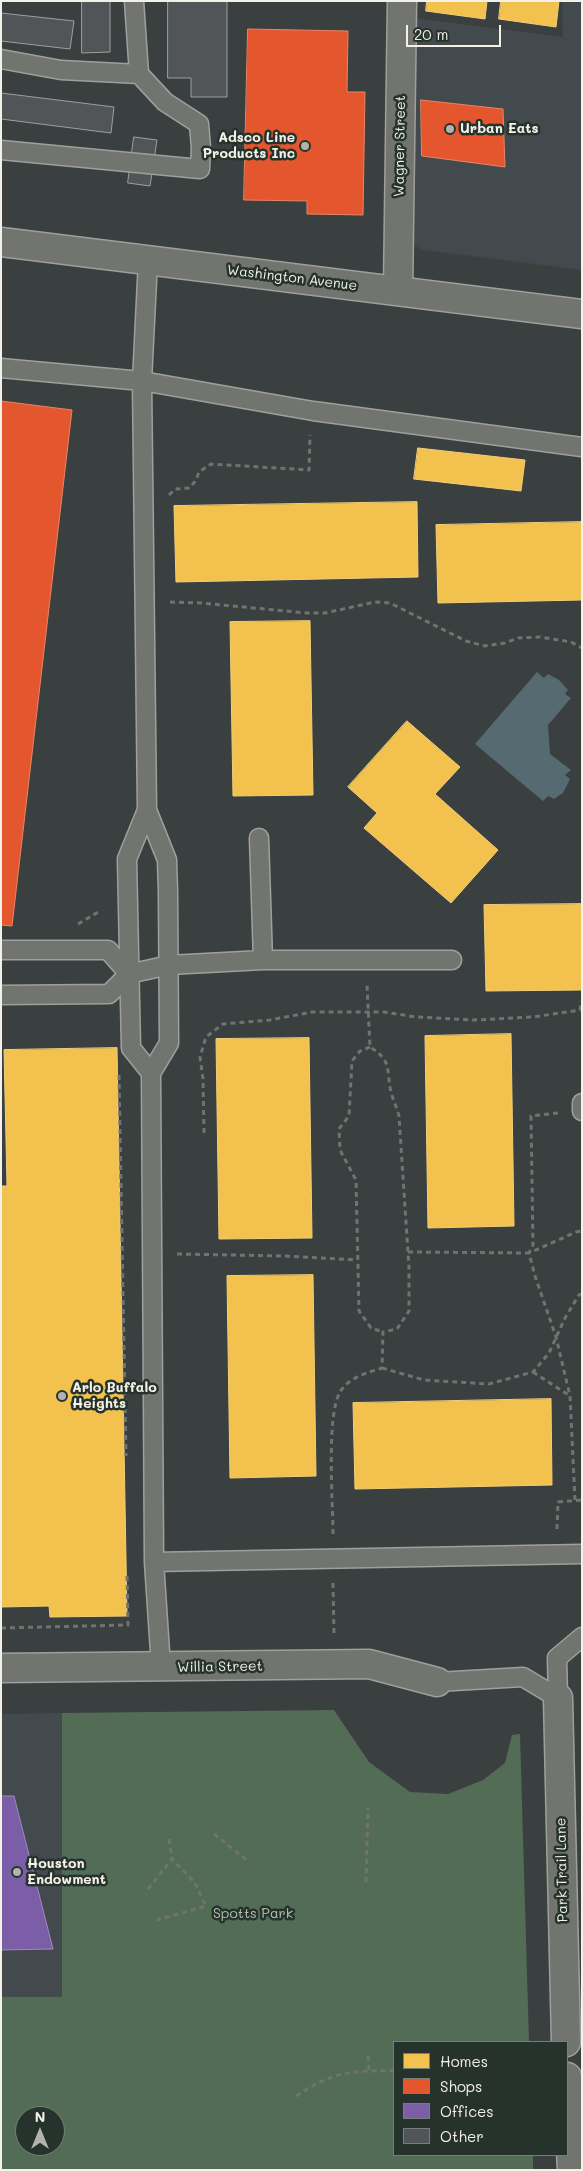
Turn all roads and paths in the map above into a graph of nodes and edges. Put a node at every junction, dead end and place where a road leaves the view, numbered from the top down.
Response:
1 (134, 1) edge
2 (402, 1) edge
3 (1, 59) edge
4 (139, 74) junction
5 (1, 150) edge
6 (1, 242) edge
7 (148, 260) junction
8 (398, 292) junction
9 (582, 314) edge
10 (1, 368) edge
11 (142, 382) junction
12 (311, 410) junction
13 (582, 447) edge
14 (167, 497) dead end
15 (166, 602) dead end
16 (582, 648) edge
17 (147, 810) junction
18 (259, 838) dead end
19 (1, 950) edge
20 (262, 960) junction
21 (452, 960) dead end
22 (169, 965) junction
23 (129, 974) junction
24 (1, 995) edge
25 (581, 1001) edge
26 (367, 1012) junction
27 (370, 1047) junction
28 (117, 1069) dead end
29 (151, 1073) junction
30 (582, 1103) edge
31 (582, 1110) edge
32 (204, 1134) dead end
33 (582, 1232) edge
34 (408, 1252) junction
35 (529, 1253) junction
36 (152, 1254) junction
37 (357, 1260) junction
38 (582, 1294) edge
39 (383, 1332) junction
40 (556, 1337) junction
41 (382, 1368) junction
42 (533, 1372) junction
43 (570, 1396) junction
44 (126, 1456) dead end
45 (575, 1500) junction
46 (582, 1500) edge
47 (582, 1554) edge
48 (556, 1555) junction
49 (333, 1559) junction
50 (154, 1562) junction
51 (127, 1566) dead end
52 (1, 1628) edge
53 (582, 1637) edge
54 (334, 1665) junction
55 (161, 1667) junction
56 (1, 1668) edge
57 (437, 1682) joint
58 (558, 1698) junction
59 (368, 1808) dead end
60 (214, 1834) dead end
61 (169, 1839) dead end
62 (572, 1851) edge
63 (172, 1859) junction
64 (248, 1861) dead end
65 (366, 1882) dead end
66 (148, 1889) dead end
67 (157, 1920) dead end
68 (566, 2041) edge
69 (368, 2056) dead end
70 (369, 2070) junction
71 (393, 2071) edge
72 (296, 2096) dead end
73 (568, 2096) edge
74 (572, 2170) edge

1 - 4 lane
2 - 8 street, Wagner Street
3 - 4 lane
4 - 5 lane
6 - 7 street, Washington Avenue
7 - 8 street, Washington Avenue
7 - 11 lane
8 - 9 street, Washington Avenue
10 - 11 lane
11 - 12 lane
11 - 17 lane
12 - 13 lane
12 - 14 path
15 - 16 path
17 - 22 lane
17 - 23 lane
18 - 20 lane
19 - 23 lane
20 - 21 lane
20 - 22 lane
22 - 23 lane
22 - 29 lane
23 - 24 lane
23 - 29 lane
25 - 26 path
26 - 27 path
26 - 32 path
27 - 34 path
27 - 37 path
28 - 44 path
29 - 36 lane
30 - 31 lane
31 - 35 path
33 - 35 path
34 - 35 path
34 - 39 path
35 - 40 path
36 - 37 path
36 - 50 lane
37 - 39 path
38 - 40 path
39 - 41 path
40 - 42 path
40 - 43 path
41 - 42 path
41 - 49 path
42 - 43 path
43 - 45 path
45 - 46 path
45 - 48 path
47 - 48 lane
48 - 49 lane
49 - 50 lane
49 - 54 path
50 - 55 lane
51 - 52 path
53 - 58 lane
54 - 55 street, Willia Street
54 - 57 street, Willia Street
55 - 56 street, Willia Street
57 - 58 lane
58 - 62 street, Park Trail Lane
59 - 65 path
60 - 64 path
61 - 63 path
62 - 68 street, Park Trail Lane
63 - 66 path
63 - 67 path
69 - 70 path
70 - 71 path
70 - 72 path
73 - 74 street

